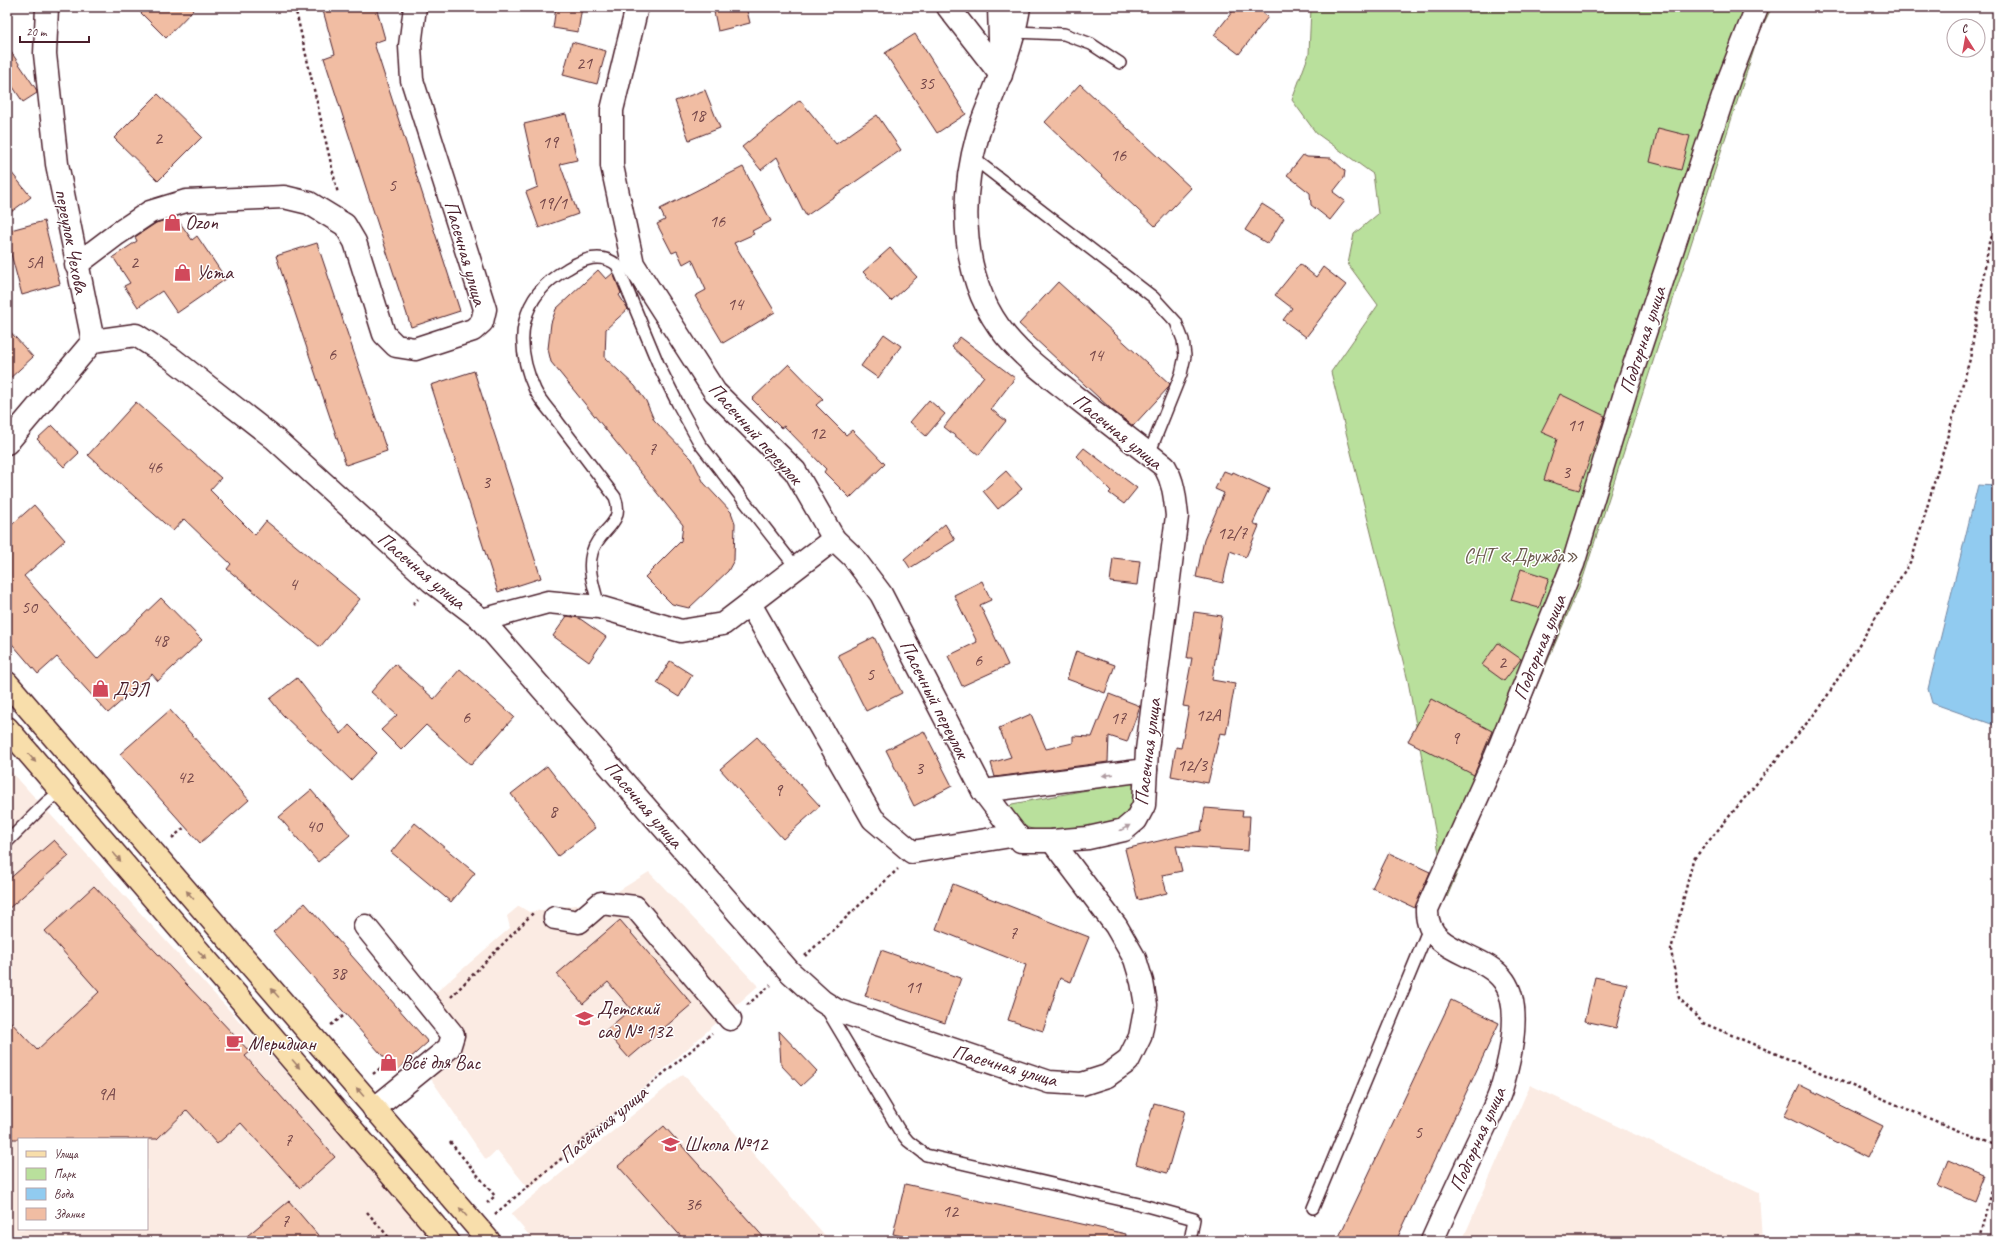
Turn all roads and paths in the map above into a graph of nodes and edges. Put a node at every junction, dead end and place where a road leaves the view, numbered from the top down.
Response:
1 (46, 7) edge
2 (295, 7) edge
3 (415, 7) edge
4 (637, 7) edge
5 (948, 7) edge
6 (999, 7) edge
7 (1020, 7) edge
8 (1757, 7) edge
9 (1014, 32) junction
10 (1120, 63) dead end
11 (1001, 75) junction
12 (973, 158) junction
13 (1997, 225) edge
14 (345, 226) junction
15 (76, 265) junction
16 (93, 341) junction
17 (7, 443) edge
18 (1149, 454) junction
19 (834, 539) junction
20 (796, 569) dead end
21 (750, 604) junction
22 (599, 607) junction
23 (482, 620) junction
24 (7, 683) edge
25 (7, 728) edge
26 (1146, 770) junction
27 (983, 791) junction
28 (61, 792) junction
29 (185, 827) dead end
30 (1016, 835) junction
31 (168, 841) dead end
32 (7, 842) edge
33 (1052, 842) junction
34 (904, 864) dead end
35 (546, 914) joint
36 (365, 926) dead end
37 (1429, 928) junction
38 (789, 970) junction
39 (822, 1001) junction
40 (436, 1013) junction
41 (346, 1014) dead end
42 (730, 1019) junction
43 (328, 1027) dead end
44 (388, 1062) dead end
45 (370, 1077) dead end
46 (374, 1109) junction
47 (450, 1142) dead end
48 (1997, 1147) edge
49 (1997, 1170) edge
50 (483, 1207) dead end
51 (1313, 1208) dead end
52 (367, 1212) dead end
53 (491, 1217) dead end
54 (392, 1241) edge
55 (448, 1241) edge
56 (488, 1241) edge
57 (1190, 1241) edge
58 (1432, 1241) edge
59 (1980, 1241) edge

1 - 15 street, переулок Чехова
2 - 14 path
3 - 14 street, Пасечная улица
4 - 19 street, Пасечный переулок
5 - 11 street
6 - 11 street, Пасечная улица
7 - 9 street, Пасечная улица
8 - 37 street, Подгорная улица
9 - 10 lane
9 - 11 street, Пасечная улица
11 - 12 street, Пасечная улица
12 - 18 street, Пасечная улица
12 - 18 lane
13 - 48 path
14 - 15 street, Пасечная улица
15 - 16 street, переулок Чехова
16 - 17 street
16 - 23 street, Пасечная улица
18 - 26 street, Пасечная улица
19 - 21 street, Пасечная улица
19 - 27 street, Пасечный переулок
20 - 22 lane
21 - 22 street, Пасечная улица
21 - 30 street
22 - 23 street, Пасечная улица
23 - 38 street, Пасечная улица
46 -> 24 main road
25 -> 28 main road
26 -> 27 street
33 -> 26 street, Пасечная улица
27 - 30 street, Пасечный переулок
28 - 32 lane
28 -> 55 main road
29 - 31 path
30 - 33 street, Пасечная улица
33 - 39 street, Пасечная улица
34 - 38 path
35 - 40 path
35 - 42 street
36 - 40 street
37 - 51 lane
37 - 58 street, Подгорная улица
38 - 39 street, Пасечная улица
38 - 42 path, Пасечная улица
39 - 57 lane
40 - 46 street
41 - 43 path
42 - 53 path, Пасечная улица
44 - 45 path
56 -> 46 main road
47 - 50 path
49 - 59 path
52 - 54 path

